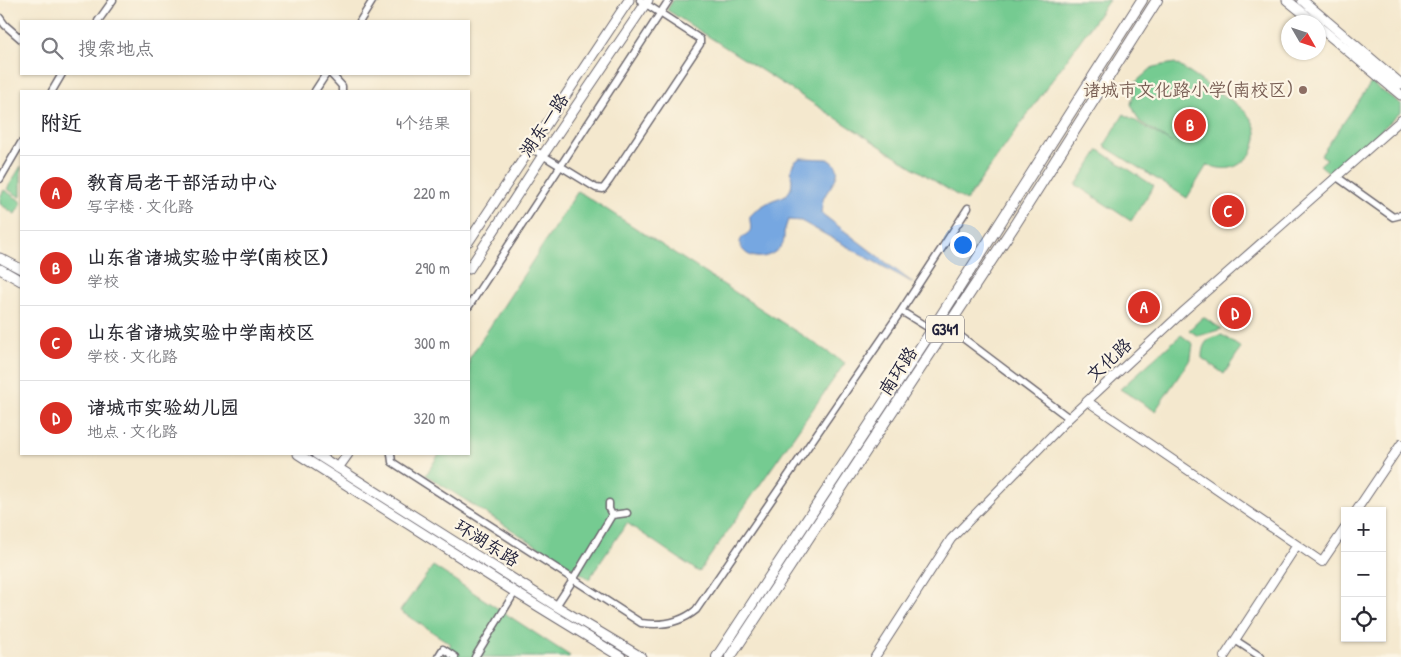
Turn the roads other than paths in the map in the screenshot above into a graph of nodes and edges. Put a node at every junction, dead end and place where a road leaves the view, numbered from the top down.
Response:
1 (113, 0) edge
2 (373, 0) edge
3 (628, 0) edge
4 (669, 0) edge
5 (1142, 0) edge
6 (1158, 0) edge
7 (1287, 0) edge
8 (1302, 0) edge
9 (645, 1) edge
10 (660, 13) junction
11 (1305, 15) edge
12 (0, 18) edge
13 (99, 20) edge
14 (361, 20) edge
15 (1326, 33) edge
16 (20, 38) edge
17 (61, 75) edge
18 (325, 75) edge
19 (332, 75) edge
20 (1401, 84) edge
21 (53, 90) edge
22 (316, 90) edge
23 (342, 90) edge
24 (1401, 95) edge
25 (1401, 120) edge
26 (20, 145) edge
27 (531, 148) junction
28 (543, 155) junction
29 (560, 166) junction
30 (1337, 177) junction
31 (0, 179) edge
32 (968, 208) dead end
33 (1401, 215) edge
34 (470, 240) edge
35 (0, 258) edge
36 (470, 267) edge
37 (20, 268) edge
38 (0, 270) edge
39 (20, 280) edge
40 (470, 304) edge
41 (901, 311) junction
42 (947, 326) junction
43 (932, 330) junction
44 (1087, 401) junction
45 (1069, 418) junction
46 (1401, 444) edge
47 (300, 455) edge
48 (318, 455) edge
49 (334, 455) edge
50 (347, 455) edge
51 (391, 455) edge
52 (330, 462) junction
53 (338, 468) junction
54 (609, 503) dead end
55 (1359, 507) edge
56 (627, 513) dead end
57 (612, 515) junction
58 (1341, 534) edge
59 (1297, 545) junction
60 (573, 580) junction
61 (515, 592) junction
62 (556, 606) junction
63 (1236, 640) junction
64 (438, 657) edge
65 (455, 657) edge
66 (475, 657) edge
67 (621, 657) edge
68 (641, 657) edge
69 (717, 657) edge
70 (730, 657) edge
71 (875, 657) edge
72 (1224, 657) edge
73 (1261, 657) edge

1 - 13 street
2 - 14 street
3 - 27 main road, 湖东一路
4 - 10 street
5 - 43 highway, 南环路 / G341
6 - 42 highway, 南环路 / G341
7 - 11 main road
8 - 20 main road
9 - 10 street
9 - 28 main road, 湖东一路
10 - 29 street
10 - 29 street
12 - 16 street
15 - 24 main road
17 - 21 street
18 - 22 street
19 - 23 street
25 - 30 street, 文化路
26 - 31 street
27 - 28 street
27 - 34 main road, 湖东一路
28 - 29 street
28 - 36 main road, 湖东一路
29 - 40 street
30 - 33 street
30 - 44 street, 文化路
32 - 41 street
35 - 37 main road
38 - 39 main road
41 - 43 street
41 - 60 street
42 - 45 street
42 - 70 highway, 南环路 / G341
43 - 69 highway, 南环路 / G341
44 - 45 street, 文化路
44 - 59 street
45 - 71 street, 文化路
46 - 55 street
47 - 61 main road, 环湖东路
48 - 52 main road, 环湖东路
49 - 52 main road
50 - 53 main road
51 - 60 street
52 - 53 main road, 环湖东路
53 - 62 main road, 环湖东路
54 - 57 street
56 - 57 street
57 - 60 street
58 - 59 street
59 - 63 street
60 - 62 street
61 - 66 street
61 - 67 main road, 环湖东路
62 - 68 main road, 环湖东路
63 - 72 street
63 - 73 street
64 - 65 street

